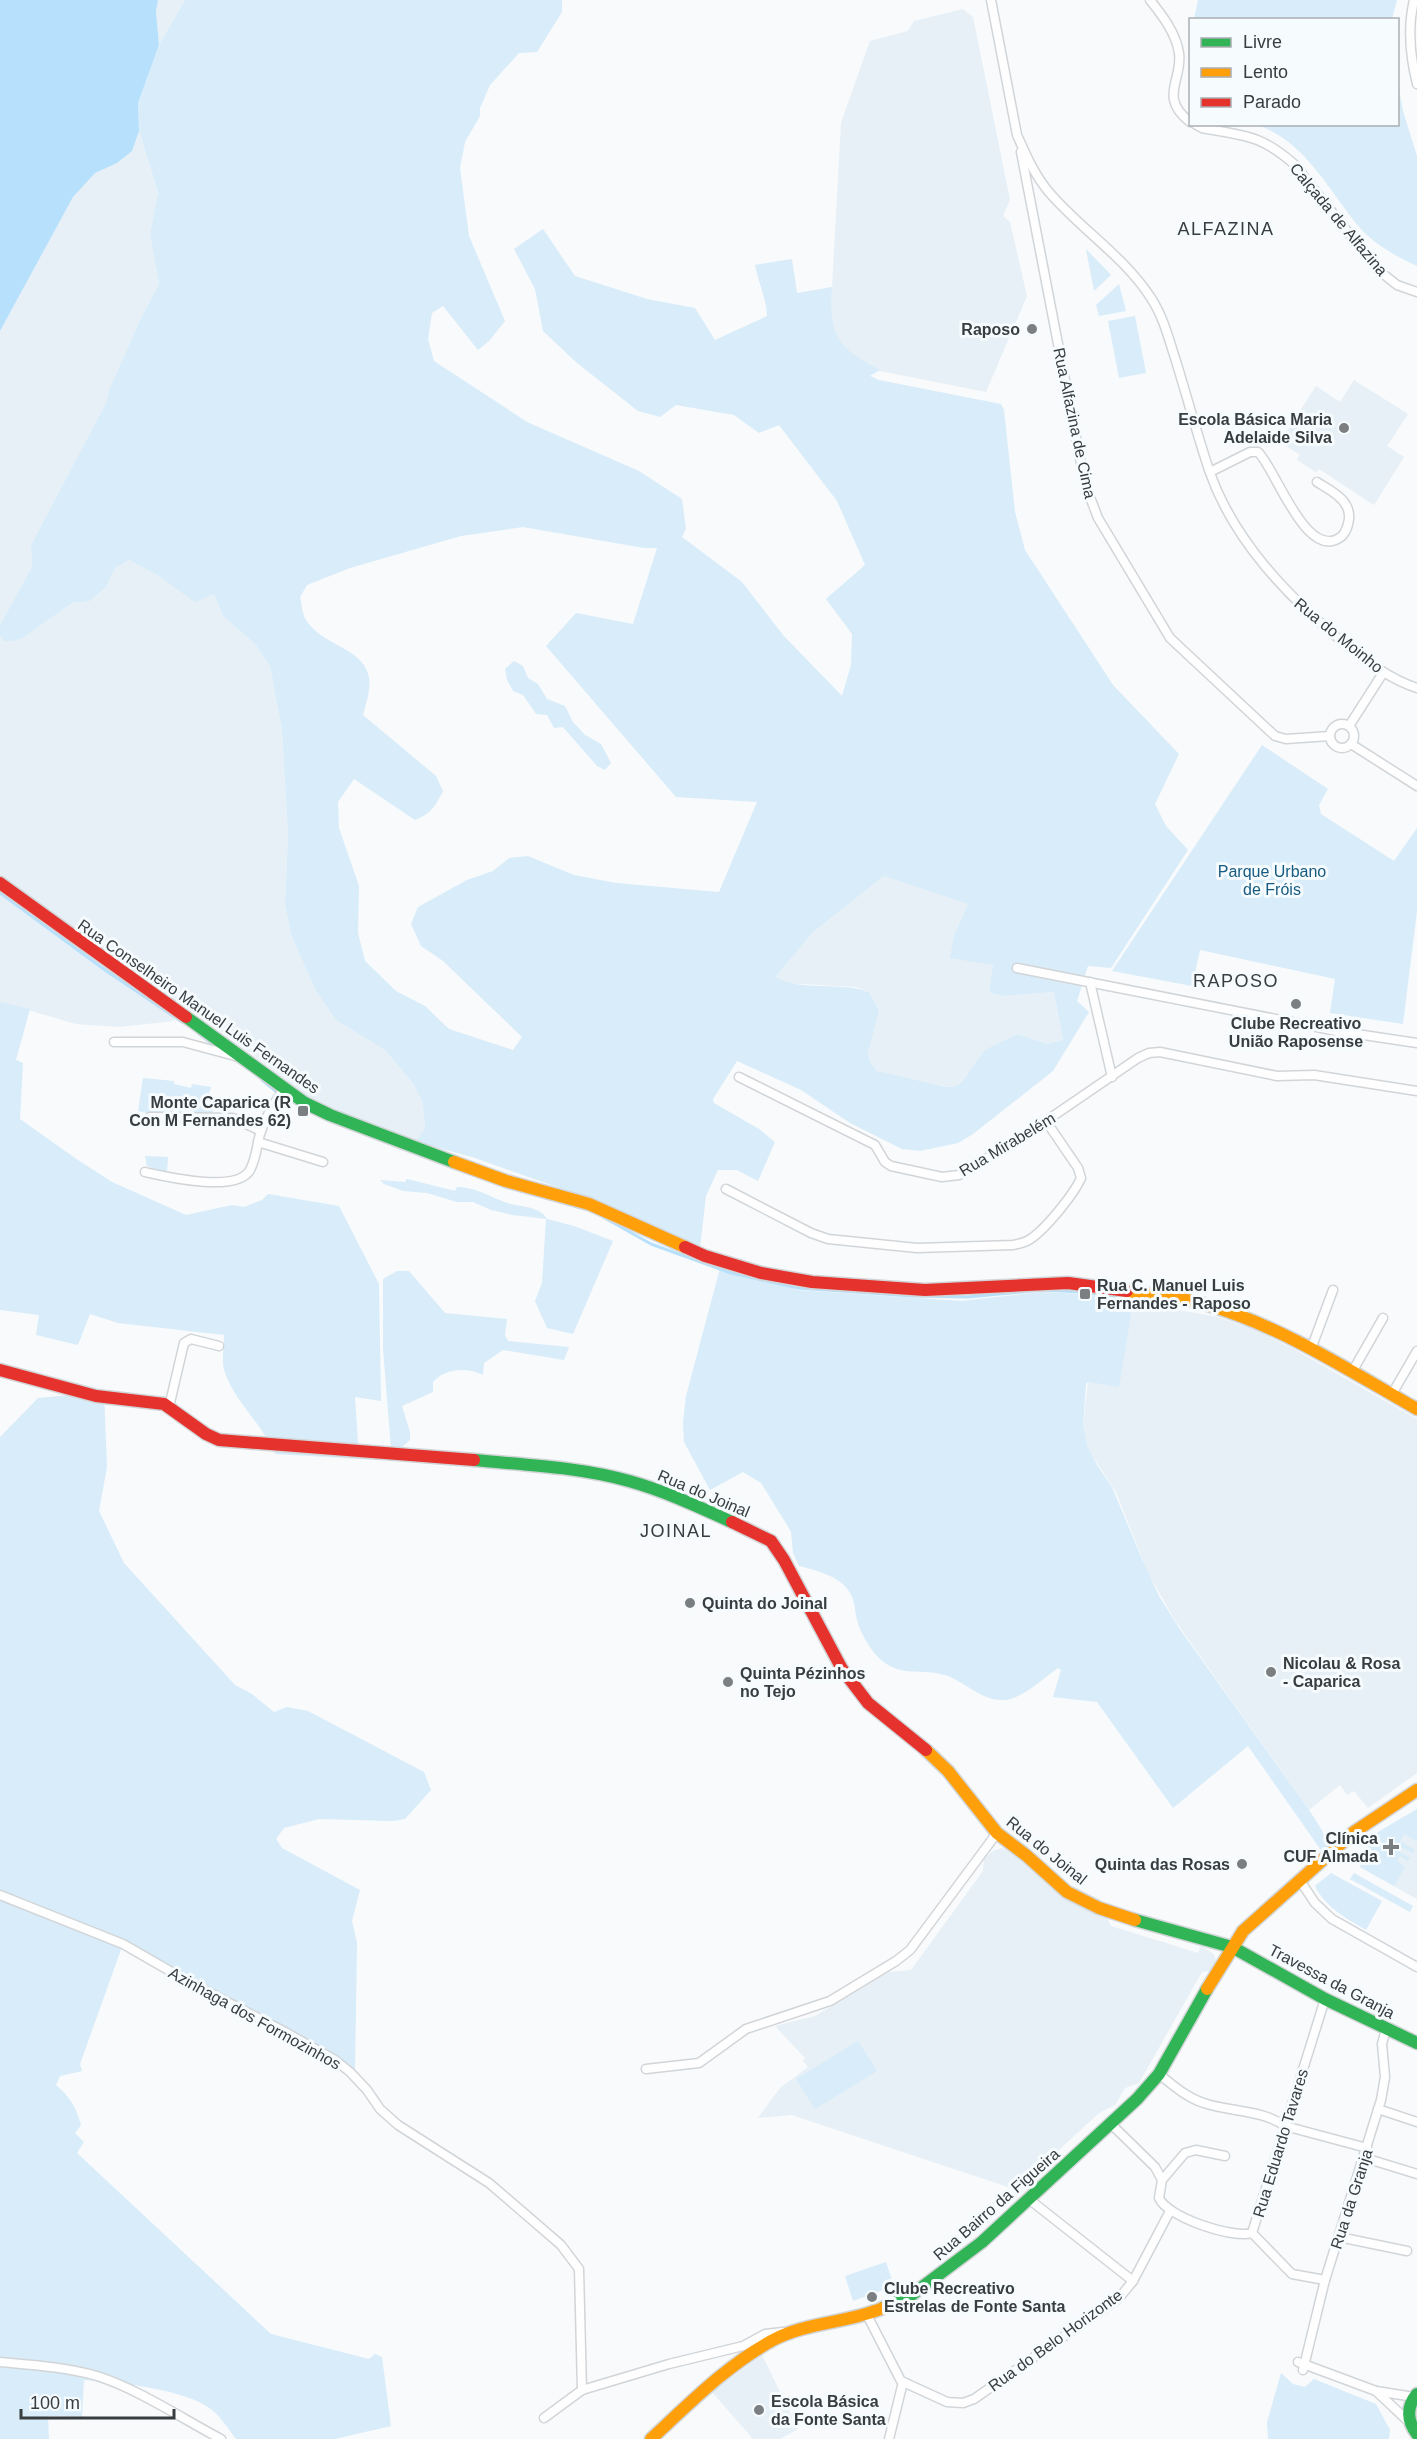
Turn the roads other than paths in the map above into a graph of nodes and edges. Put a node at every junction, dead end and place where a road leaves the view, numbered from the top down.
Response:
1 (990, 0) edge
2 (1150, 0) edge
3 (1414, 0) edge
4 (1417, 84) edge
5 (1189, 120) edge
6 (1198, 126) edge
7 (1017, 135) junction
8 (1417, 292) edge
9 (1210, 472) junction
10 (1317, 482) dead end
11 (1383, 673) junction
12 (1417, 688) edge
13 (1349, 726) junction
14 (1330, 736) junction
15 (1351, 744) junction
16 (1417, 786) edge
17 (0, 883) edge
18 (1017, 968) dead end
19 (1090, 982) junction
20 (114, 1042) dead end
21 (1417, 1043) edge
22 (241, 1057) junction
23 (739, 1077) dead end
24 (1112, 1077) junction
25 (284, 1089) junction
26 (1417, 1091) edge
27 (150, 1117) dead end
28 (1046, 1121) junction
29 (261, 1131) junction
30 (258, 1142) junction
31 (323, 1162) dead end
32 (144, 1172) dead end
33 (726, 1189) dead end
34 (1333, 1290) dead end
35 (1383, 1318) dead end
36 (219, 1346) dead end
37 (1311, 1349) junction
38 (1417, 1351) edge
39 (0, 1370) edge
40 (1352, 1372) junction
41 (1392, 1394) junction
42 (169, 1407) junction
43 (1417, 1409) edge
44 (1417, 1791) edge
45 (997, 1833) junction
46 (1299, 1879) junction
47 (0, 1895) edge
48 (1232, 1947) junction
49 (1417, 1967) edge
50 (1324, 1999) junction
51 (1386, 2029) junction
52 (1417, 2043) edge
53 (646, 2069) dead end
54 (1159, 2074) junction
55 (1378, 2109) junction
56 (1417, 2122) edge
57 (1111, 2124) junction
58 (1285, 2126) junction
59 (1368, 2148) junction
60 (1225, 2157) dead end
61 (1365, 2158) junction
62 (1417, 2174) edge
63 (1161, 2180) junction
64 (1030, 2200) junction
65 (1170, 2211) junction
66 (1252, 2233) junction
67 (1339, 2237) junction
68 (1407, 2251) dead end
69 (1325, 2280) junction
70 (1133, 2281) junction
71 (867, 2315) junction
72 (795, 2331) junction
73 (0, 2362) edge
74 (903, 2382) junction
75 (582, 2390) junction
76 (1376, 2391) junction
77 (1415, 2396) edge
78 (544, 2418) dead end
79 (1412, 2431) edge
80 (221, 2439) edge
81 (651, 2439) edge
82 (889, 2439) edge

1 - 7 street
2 - 5 street
3 - 4 street
6 - 8 street, Calçada de Alfazina
7 - 9 street, Rua do Moinho
7 - 14 street, Rua Alfazina de Cima
9 - 10 street
9 - 11 street, Rua do Moinho
11 - 12 street, Rua do Moinho
11 - 13 street
13 - 14 street
13 - 15 street
14 - 15 street
15 - 16 street
17 - 22 street, Rua Conselheiro Manuel Luis Fernandes
18 - 19 street
19 - 21 street
19 - 24 street
20 - 22 street
22 - 25 street, Rua Conselheiro Manuel Luis Fernandes
23 - 28 street, Rua Mirabelém
24 - 26 street, Rua Mirabelém
24 - 28 street, Rua Mirabelém
25 - 29 street
25 - 37 street, Rua Conselheiro Manuel Luis Fernandes
27 - 29 street
28 - 33 street
29 - 30 street
30 - 31 street
30 - 32 street
34 - 37 street
35 - 40 street
36 - 42 street
37 - 40 street, Rua Conselheiro Manuel Luis Fernandes
38 - 41 street
39 - 42 street, Rua do Joinal
40 - 41 street, Rua Conselheiro Manuel Luis Fernandes
41 - 43 street, Rua Conselheiro Manuel Luis Fernandes
42 - 45 street, Rua do Joinal
44 - 46 street, Rua Bairro da Figueira
45 - 48 street, Rua do Joinal
45 - 53 street
46 - 48 street, Rua Bairro da Figueira
46 - 49 street
47 - 75 street, Azinhaga dos Formozinhos
48 - 50 street, Travessa da Granja
48 - 54 street, Rua Bairro da Figueira
50 - 51 street, Travessa da Granja
50 - 58 street, Rua Eduardo Tavares
51 - 52 street, Travessa da Granja
51 - 55 street, Rua da Granja
54 - 57 street, Rua Bairro da Figueira
54 - 58 street
55 - 56 street
55 - 59 street, Rua da Granja
57 - 63 street
57 - 64 street, Rua Bairro da Figueira
58 - 59 street
58 - 66 street, Rua Eduardo Tavares
59 - 61 street, Rua da Granja
60 - 63 street
61 - 62 street
61 - 67 street, Rua da Granja
63 - 65 street
64 - 70 street
64 - 71 street, Rua Bairro da Figueira
65 - 66 street, Rua Eduardo Tavares
65 - 70 street, Rua do Belo Horizonte
66 - 69 street
67 - 68 street
67 - 69 street, Rua da Granja
69 - 76 street, Rua da Granja
70 - 74 street, Rua do Belo Horizonte
71 - 72 street, Rua Bairro da Figueira
71 - 74 street
72 - 75 street
72 - 81 street, Rua Bairro da Figueira
73 - 80 street
74 - 82 street
75 - 78 street
76 - 77 street
76 - 79 street
77 - 79 street

